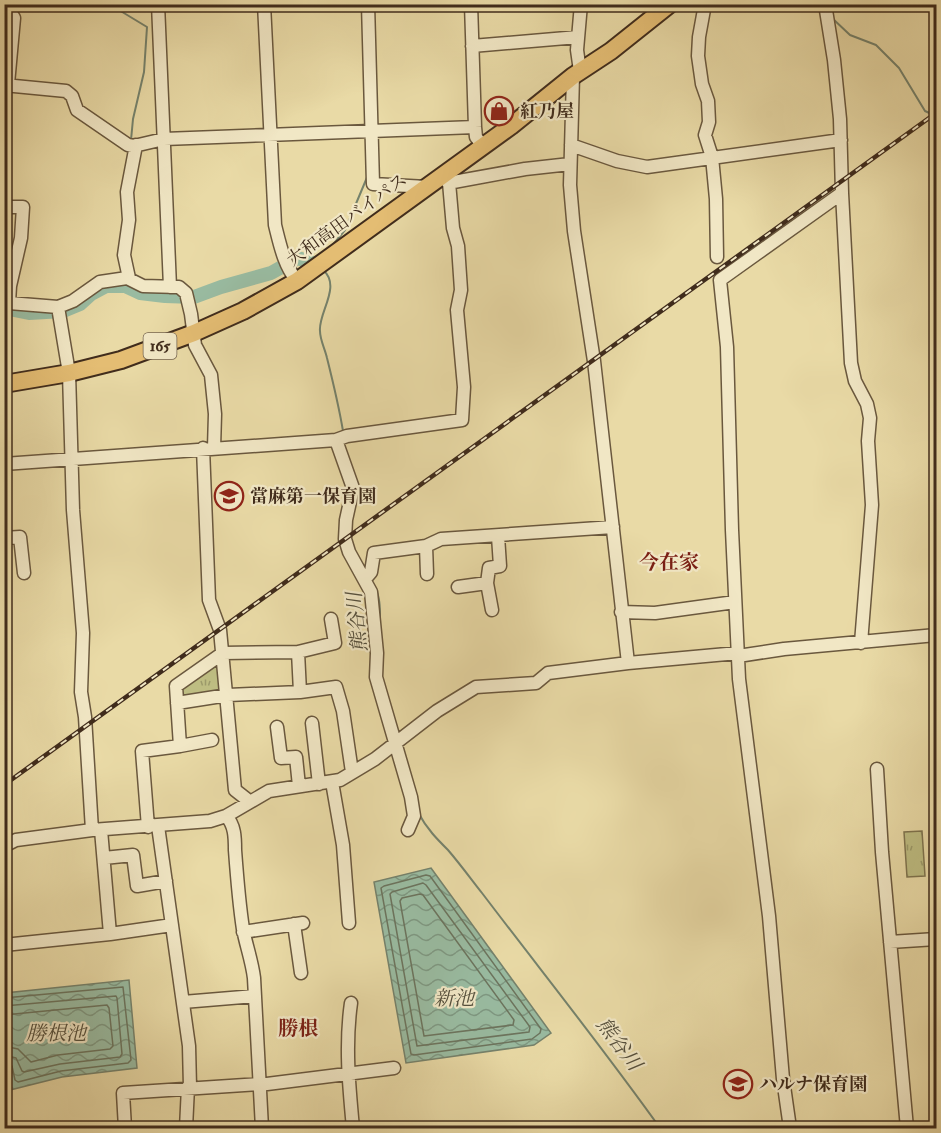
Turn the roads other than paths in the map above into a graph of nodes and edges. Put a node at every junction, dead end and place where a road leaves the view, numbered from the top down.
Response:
1 (158, 4) edge
2 (264, 4) edge
3 (368, 4) edge
4 (471, 4) edge
5 (581, 4) edge
6 (670, 4) edge
7 (705, 4) edge
8 (825, 4) edge
9 (4, 7) edge
10 (578, 37) junction
11 (472, 46) junction
12 (576, 74) junction
13 (6, 85) edge
14 (475, 127) junction
15 (373, 131) junction
16 (269, 135) junction
17 (164, 139) junction
18 (841, 140) junction
19 (133, 145) junction
20 (482, 145) junction
21 (571, 145) junction
22 (712, 157) junction
23 (570, 164) junction
24 (448, 177) junction
25 (427, 187) junction
26 (842, 193) junction
27 (4, 207) edge
28 (717, 257) dead end
29 (297, 276) junction
30 (125, 278) junction
31 (170, 287) junction
32 (58, 311) junction
33 (194, 333) junction
34 (69, 373) junction
35 (4, 384) edge
36 (342, 438) junction
37 (209, 448) junction
38 (71, 459) junction
39 (4, 464) edge
40 (613, 527) junction
41 (498, 536) junction
42 (4, 538) edge
43 (426, 546) junction
44 (24, 573) dead end
45 (427, 574) dead end
46 (368, 576) junction
47 (487, 583) junction
48 (458, 587) dead end
49 (735, 602) junction
50 (492, 610) dead end
51 (621, 612) junction
52 (331, 619) dead end
53 (936, 635) edge
54 (861, 643) junction
55 (298, 652) junction
56 (223, 653) junction
57 (738, 654) junction
58 (628, 663) junction
59 (300, 692) junction
60 (228, 695) junction
61 (177, 703) junction
62 (312, 723) dead end
63 (277, 727) dead end
64 (212, 740) dead end
65 (400, 740) junction
66 (180, 746) junction
67 (877, 769) dead end
68 (352, 772) junction
69 (326, 783) junction
70 (299, 786) junction
71 (249, 801) junction
72 (226, 816) junction
73 (153, 826) junction
74 (96, 830) junction
75 (408, 830) dead end
76 (4, 846) edge
77 (104, 858) junction
78 (166, 881) junction
79 (349, 923) dead end
80 (172, 925) junction
81 (243, 932) junction
82 (110, 934) junction
83 (936, 939) edge
84 (890, 942) junction
85 (4, 945) edge
86 (302, 973) dead end
87 (255, 996) junction
88 (183, 1002) junction
89 (351, 1003) dead end
90 (394, 1068) dead end
91 (348, 1074) junction
92 (259, 1084) junction
93 (189, 1087) junction
94 (125, 1128) edge
95 (186, 1128) edge
96 (262, 1128) edge
97 (353, 1128) edge
98 (790, 1128) edge
99 (907, 1128) edge

1 - 17 street
2 - 16 street
3 - 15 street
4 - 11 street
5 - 10 street
6 - 12 highway, 大和高田バイパス / 165
7 - 22 street
8 - 18 street
9 - 13 street
10 - 11 street
10 - 12 street
11 - 14 street
12 - 20 highway, 大和高田バイパス / 165
12 - 21 street
13 - 19 street
14 - 15 street
14 - 20 street
15 - 16 street
15 - 25 street
16 - 17 street
16 - 29 street
17 - 19 street
17 - 31 street
18 - 22 street
18 - 26 street
19 - 30 street
20 - 24 highway, 大和高田バイパス / 165
21 - 22 street
21 - 23 street
22 - 28 street
23 - 24 street
23 - 40 street
24 - 25 highway, 大和高田バイパス / 165
24 - 36 street
25 - 29 highway, 大和高田バイパス / 165
26 - 49 street
26 - 54 street
27 - 32 street
29 - 33 highway, 大和高田バイパス / 165
30 - 31 street
30 - 32 street
31 - 33 street
32 - 34 street
33 - 34 highway, 大和高田バイパス / 165
33 - 37 street
34 - 35 highway, 大和高田バイパス / 165
34 - 38 street
36 - 37 street
36 - 46 street
37 - 38 street
37 - 56 street
38 - 39 street
38 - 74 street
40 - 41 street
40 - 51 street
41 - 43 street
41 - 47 street
42 - 44 street
43 - 45 street
43 - 46 street
46 - 65 street
47 - 48 street
47 - 50 street
49 - 51 street
49 - 57 street
51 - 58 street
52 - 55 street
53 - 54 street
54 - 57 street
55 - 56 street
55 - 59 street
56 - 60 street
56 - 61 street
57 - 58 street
57 - 98 street
58 - 65 street
59 - 60 street
59 - 68 street
60 - 61 street
60 - 71 street
61 - 66 street
62 - 69 street
63 - 70 street
64 - 66 street
65 - 68 street
65 - 75 street
66 - 73 street
67 - 84 street
68 - 69 street
69 - 70 street
69 - 79 street
70 - 71 street
71 - 72 street
72 - 73 street
72 - 81 street
73 - 74 street
73 - 78 street
74 - 76 street
74 - 77 street
77 - 78 street
77 - 82 street
78 - 80 street
80 - 82 street
80 - 88 street
81 - 86 street
81 - 87 street
82 - 85 street
83 - 84 street
84 - 99 street
87 - 88 street
87 - 92 street
88 - 93 street
89 - 91 street
90 - 91 street
91 - 92 street
91 - 97 street
92 - 93 street
92 - 96 street
93 - 94 street
93 - 95 street

